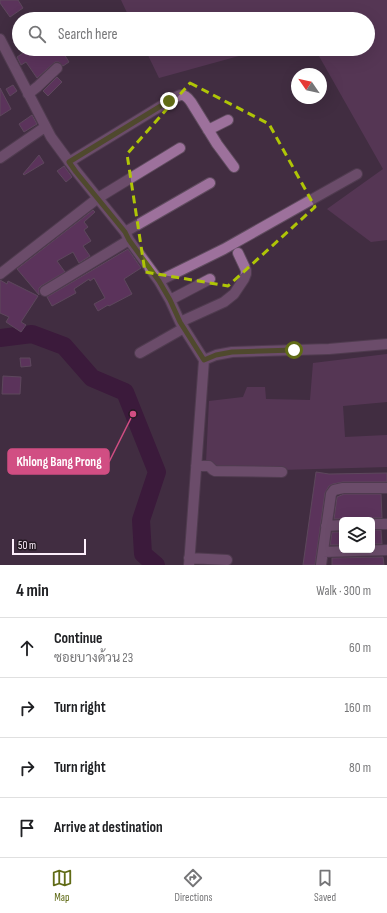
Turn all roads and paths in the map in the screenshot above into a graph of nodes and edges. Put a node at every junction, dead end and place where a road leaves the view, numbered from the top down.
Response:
1 (0, 39) edge
2 (57, 68) dead end
3 (28, 94) junction
4 (228, 120) dead end
5 (45, 127) junction
6 (208, 130) junction
7 (180, 148) dead end
8 (0, 158) edge
9 (69, 162) junction
10 (234, 167) dead end
11 (357, 174) dead end
12 (210, 183) dead end
13 (98, 198) junction
14 (127, 236) junction
15 (238, 253) dead end
16 (0, 274) edge
17 (210, 279) dead end
18 (159, 281) junction
19 (44, 291) dead end
20 (170, 300) junction
21 (182, 325) junction
22 (387, 344) edge
23 (140, 353) dead end
24 (204, 360) junction
25 (196, 466) junction
26 (282, 472) dead end
27 (387, 488) edge
28 (375, 524) edge
29 (387, 524) edge
30 (339, 525) edge
31 (326, 526) junction
32 (387, 550) edge
33 (323, 552) junction
34 (227, 560) dead end
35 (189, 561) edge
36 (321, 565) edge

1 - 3 street
2 - 3 street
3 - 5 street
4 - 6 street
5 - 8 street
5 - 9 street
6 - 9 street
6 - 10 street
7 - 13 street
9 - 13 street
11 - 18 street
12 - 14 street
13 - 14 street
13 - 16 street
14 - 18 street
14 - 19 street
15 - 21 street
17 - 20 street
18 - 20 street
20 - 21 street
21 - 23 street
21 - 24 street
22 - 24 street
24 - 25 street
25 - 26 street
25 - 35 street
27 - 31 street
28 - 29 street
30 - 31 street
31 - 33 street
32 - 33 street
33 - 36 street
34 - 35 street

